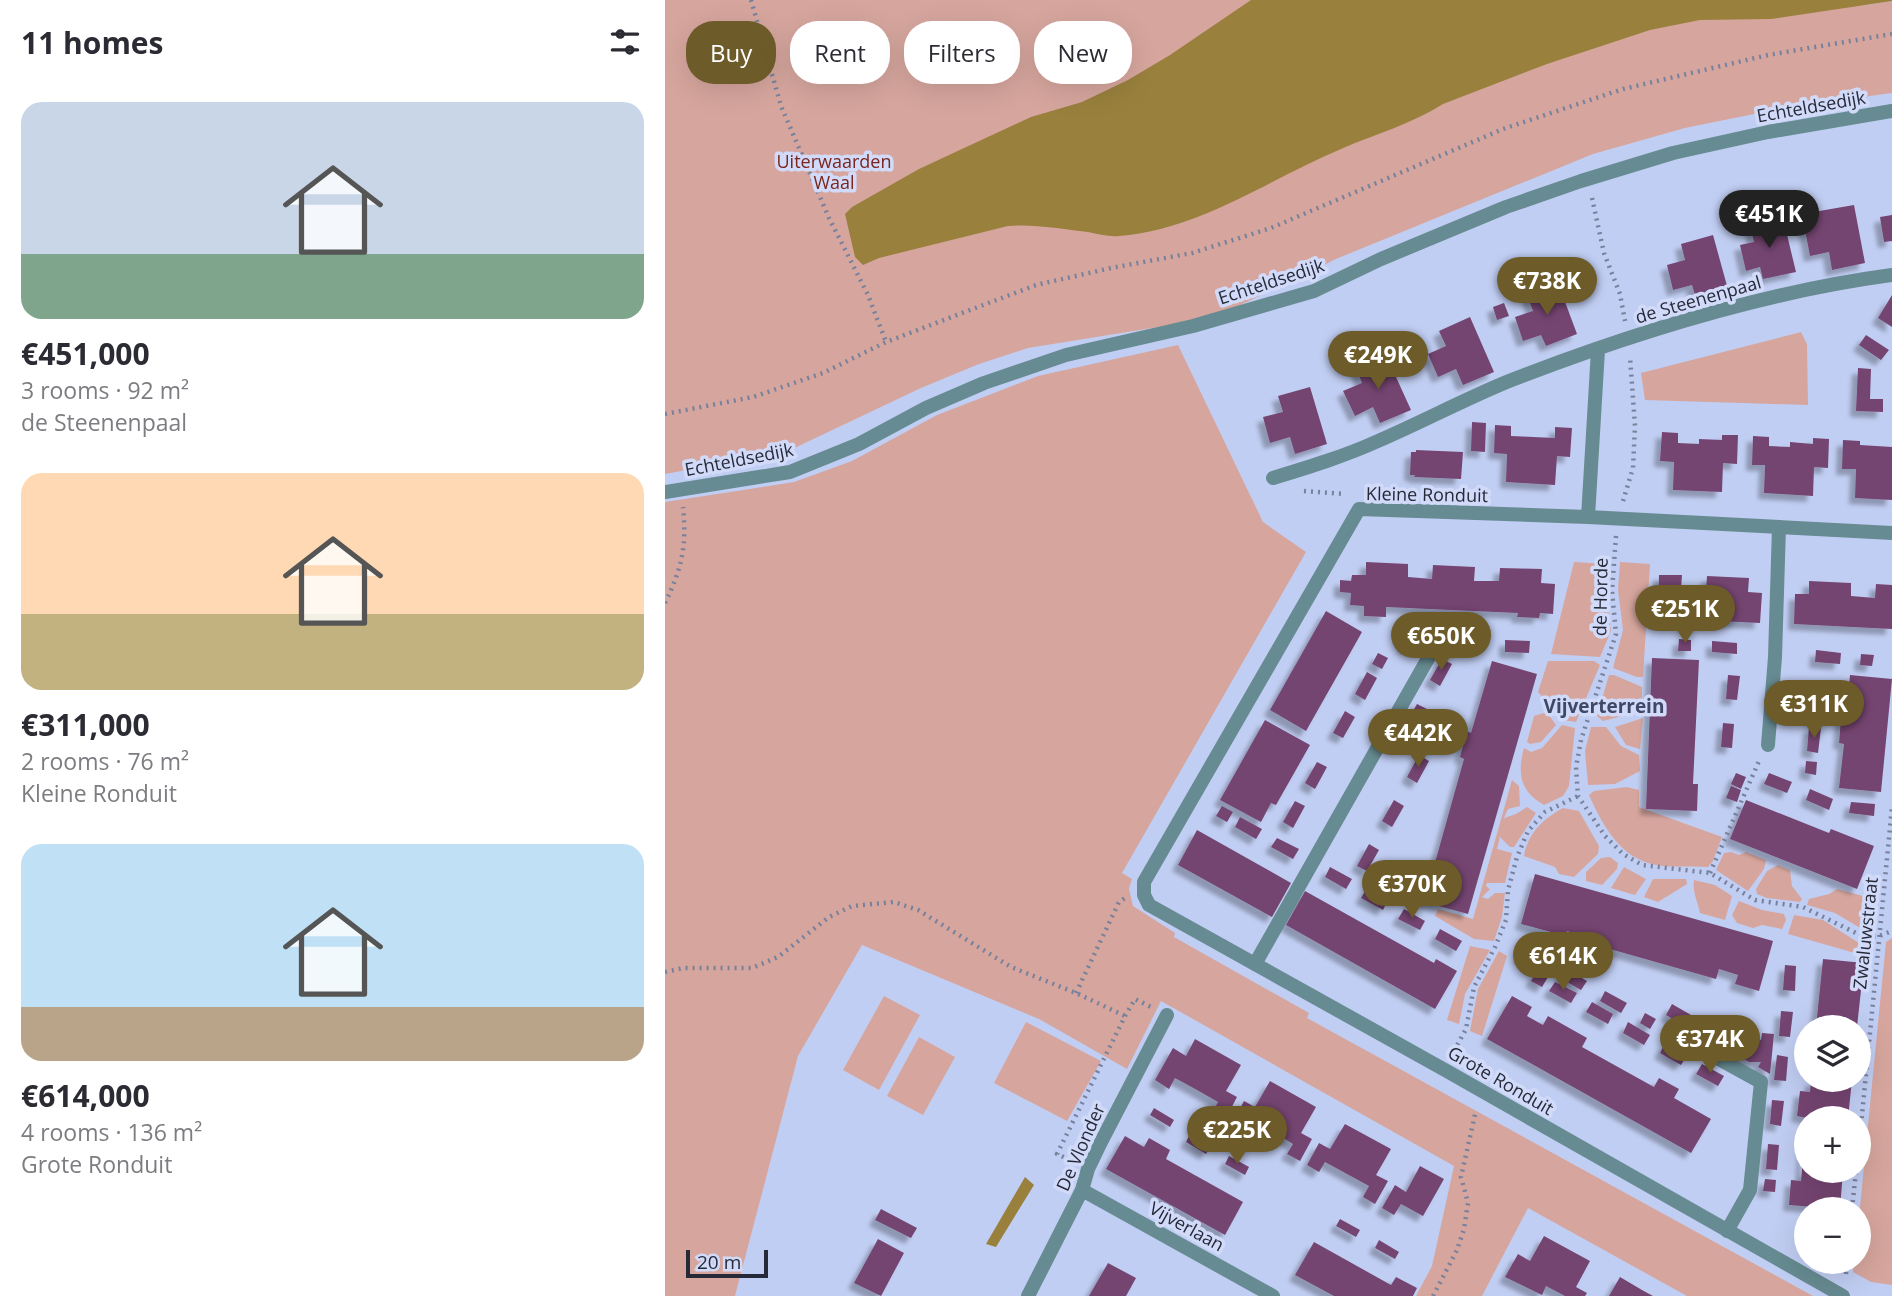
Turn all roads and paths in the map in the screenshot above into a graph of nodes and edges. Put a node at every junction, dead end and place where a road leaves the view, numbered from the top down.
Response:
1 (751, 0) edge
2 (1892, 34) edge
3 (1892, 111) edge
4 (1892, 275) edge
5 (887, 342) junction
6 (1598, 350) junction
7 (665, 414) edge
8 (1273, 478) dead end
9 (681, 490) junction
10 (1304, 491) dead end
11 (665, 492) edge
12 (1359, 509) junction
13 (1588, 517) junction
14 (1617, 519) junction
15 (1779, 527) junction
16 (1892, 533) edge
17 (665, 603) edge
18 (1430, 655) dead end
19 (1768, 745) joint
20 (1578, 796) junction
21 (1892, 807) edge
22 (1710, 873) junction
23 (1144, 895) junction
24 (1892, 931) edge
25 (1879, 936) junction
26 (1255, 964) junction
27 (665, 972) edge
28 (1076, 993) junction
29 (1167, 1014) joint
30 (1125, 1016) junction
31 (1679, 1037) dead end
32 (1445, 1070) junction
33 (1863, 1106) edge
34 (1473, 1122) dead end
35 (1088, 1169) junction
36 (1082, 1190) junction
37 (1727, 1231) junction
38 (1028, 1296) edge
39 (1273, 1296) edge
40 (1433, 1296) edge
41 (1843, 1296) edge

1 - 5 path
2 - 5 path
3 - 9 street, Echteldsedijk
4 - 6 street, de Steenenpaal
5 - 7 path
6 - 8 street, de Steenenpaal
6 - 13 street
9 - 11 street, Echteldsedijk
9 - 17 path
10 - 12 path
12 - 13 street, Kleine Ronduit
12 - 23 street, Kleine Ronduit
13 - 14 street, Kleine Ronduit
14 - 15 street, Kleine Ronduit
14 - 20 path, de Horde
15 - 16 street, Kleine Ronduit
15 - 19 street
18 - 26 street
19 - 22 path
20 - 22 path
20 - 32 path
21 - 25 path, Zwaluwstraat
22 - 25 path
23 - 26 street, Grote Ronduit
23 - 28 path
24 - 25 path
25 - 33 path, Zwaluwstraat
26 - 32 street, Grote Ronduit
27 - 28 path
28 - 30 path
29 - 30 path
29 - 35 street, De Vlonder
30 - 35 path
31 - 37 street
32 - 37 street, Grote Ronduit
34 - 40 path
35 - 36 street, De Vlonder
36 - 38 street, De Vlonder
36 - 39 street, Vijverlaan
37 - 41 street, Grote Ronduit

